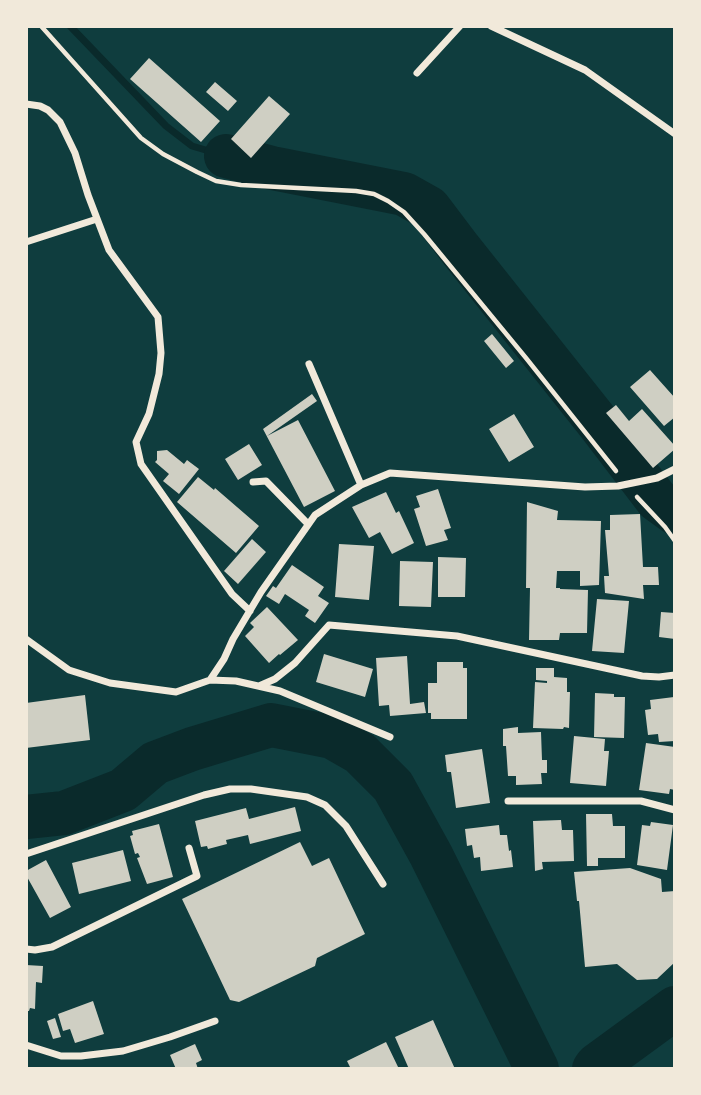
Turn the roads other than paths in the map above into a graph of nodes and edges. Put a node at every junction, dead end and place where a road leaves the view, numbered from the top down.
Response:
1 (460, 26) edge
2 (496, 27) edge
3 (417, 73) dead end
4 (26, 104) edge
5 (675, 134) edge
6 (97, 219) junction
7 (26, 242) edge
8 (309, 364) dead end
9 (675, 469) edge
10 (253, 482) dead end
11 (361, 485) junction
12 (308, 524) junction
13 (250, 611) junction
14 (26, 639) edge
15 (675, 675) edge
16 (210, 680) junction
17 (259, 686) junction
18 (390, 737) dead end
19 (508, 801) dead end
20 (675, 810) edge
21 (189, 848) dead end
22 (26, 854) edge
23 (383, 884) dead end
24 (26, 949) edge
25 (215, 1021) dead end
26 (26, 1045) edge

1 - 3 street
2 - 5 street
4 - 6 street
6 - 7 street
6 - 13 street
8 - 11 street
9 - 11 street
10 - 12 street
11 - 12 street
12 - 13 street
13 - 16 street
14 - 16 street
15 - 17 street
16 - 17 street
17 - 18 street
19 - 20 street
21 - 24 street
22 - 23 street
25 - 26 street

